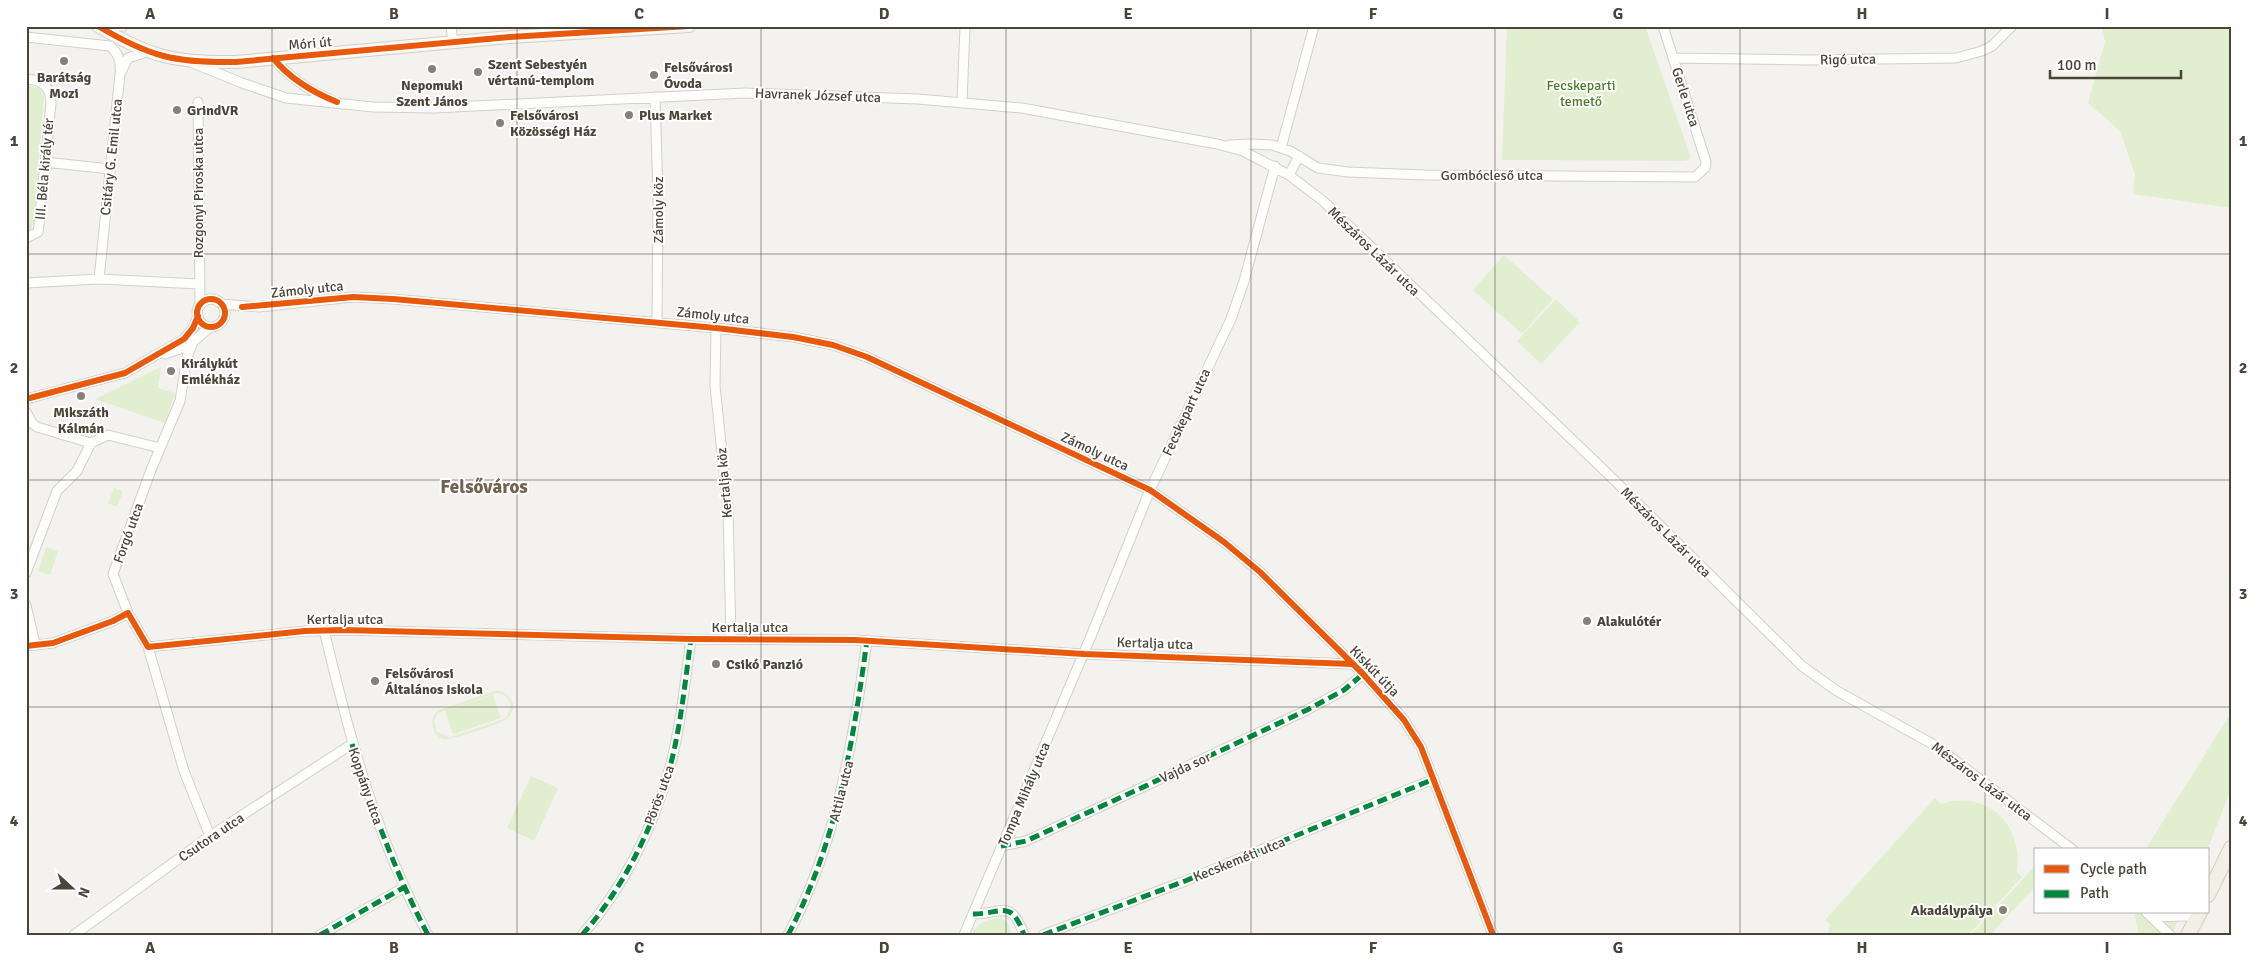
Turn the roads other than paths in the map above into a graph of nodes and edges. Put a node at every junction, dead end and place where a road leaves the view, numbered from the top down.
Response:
1 (98, 26) edge
2 (103, 26) edge
3 (451, 26) edge
4 (689, 26) edge
5 (966, 26) edge
6 (1314, 26) edge
7 (1663, 26) edge
8 (2012, 26) edge
9 (119, 32) edge
10 (26, 37) edge
11 (454, 42) junction
12 (147, 52) junction
13 (273, 58) junction
14 (1673, 58) junction
15 (188, 61) junction
16 (120, 74) junction
17 (26, 79) edge
18 (655, 97) junction
19 (198, 102) dead end
20 (337, 102) junction
21 (962, 103) junction
22 (1225, 146) junction
23 (1276, 147) junction
24 (1298, 156) junction
25 (1266, 161) junction
26 (45, 162) junction
27 (1275, 166) junction
28 (110, 168) junction
29 (1705, 168) joint
30 (1289, 175) junction
31 (26, 238) edge
32 (99, 279) junction
33 (26, 283) edge
34 (199, 284) junction
35 (213, 300) junction
36 (222, 304) junction
37 (242, 307) junction
38 (199, 311) junction
39 (224, 318) junction
40 (657, 322) junction
41 (210, 327) junction
42 (716, 328) junction
43 (193, 342) junction
44 (150, 357) junction
45 (26, 399) edge
46 (26, 412) edge
47 (91, 443) junction
48 (160, 448) junction
49 (1150, 490) junction
50 (26, 573) edge
51 (26, 605) edge
52 (128, 613) junction
53 (324, 630) junction
54 (691, 639) junction
55 (731, 639) junction
56 (867, 640) junction
57 (31, 645) edge
58 (148, 647) junction
59 (1084, 654) junction
60 (1352, 664) junction
61 (1363, 674) junction
62 (352, 744) junction
63 (1434, 779) junction
64 (210, 836) junction
65 (1001, 846) junction
66 (2069, 848) edge
67 (2231, 848) edge
68 (403, 888) junction
69 (2210, 891) edge
70 (973, 914) junction
71 (2192, 914) edge
72 (2198, 914) edge
73 (2199, 914) edge
74 (2148, 915) edge
75 (74, 935) edge
76 (320, 935) edge
77 (428, 935) edge
78 (582, 935) edge
79 (788, 935) edge
80 (964, 935) edge
81 (1024, 935) edge
82 (1043, 935) edge
83 (1493, 935) edge
84 (2170, 935) edge
85 (2188, 935) edge
86 (2202, 935) edge

1 - 9 main road, Móri út
2 - 9 street
3 - 11 street
4 - 11 main road, Móri út
5 - 21 street
6 - 23 street
7 - 14 street, Gerle utca
8 - 14 street, Rigó utca
9 - 12 main road, Móri út
10 - 16 street, Csitáry G. Emil utca
11 - 13 main road, Móri út
12 - 15 main road, Móri út
12 - 16 street
13 - 15 main road, Móri út
13 - 20 street
14 - 29 street, Gerle utca
15 - 20 street
16 - 28 street, Csitáry G. Emil utca
17 - 26 street, III. Béla király tér
18 - 20 street, Havranek József utca
18 - 21 street, Havranek József utca
18 - 40 street, Zámoly köz
19 - 34 street, Rozgonyi Piroska utca
21 - 22 street, Havranek József utca
22 - 23 street
22 - 25 street, Havranek József utca
23 - 24 street, Gombócleső utca
23 - 25 street
24 - 29 street, Gombócleső utca
24 - 30 street
25 - 27 street, Havranek József utca
26 - 28 street
26 - 31 street, III. Béla király tér
27 - 30 street, Havranek József utca
27 - 49 street, Fecskepart utca
28 - 32 street, Csitáry G. Emil utca
30 - 66 street, Mészáros Lázár utca
32 - 33 street
32 - 34 street
34 - 35 street
34 - 38 street, Rozgonyi Piroska utca
35 - 36 street
35 - 38 street
36 - 37 street, Zámoly utca
36 - 39 street
37 - 39 street, Zámoly utca
37 - 40 street, Zámoly utca
38 - 41 street
38 - 44 street
39 - 41 street
40 - 42 street, Zámoly utca
41 - 43 street
42 - 49 street, Zámoly utca
42 - 55 street, Kertalja köz
43 - 44 street
43 - 48 street, Forgó utca
44 - 45 street
46 - 47 street
47 - 48 street
47 - 50 street
48 - 52 street, Forgó utca
49 - 59 street, Fecskepart utca
49 - 60 street, Kiskút útja
51 - 57 street
52 - 57 street
52 - 58 street, Forgó utca
53 - 54 street, Kertalja utca
53 - 58 street, Kertalja utca
53 - 62 street, Koppány utca
54 - 55 street, Kertalja utca
54 - 78 street, Pörös utca
55 - 56 street, Kertalja utca
56 - 59 street, Kertalja utca
56 - 79 street, Attila utca
58 - 64 street, Forgó utca
59 - 60 street, Kertalja utca
59 - 65 street, Tompa Mihály utca
60 - 61 street, Kiskút útja
61 - 63 street, Kiskút útja
61 - 65 street, Vajda sor
62 - 64 street, Csutora utca
62 - 68 street, Koppány utca
63 - 82 street, Kecskeméti utca
63 - 83 street, Kiskút útja
64 - 75 street, Csutora utca
65 - 70 street, Tompa Mihály utca
67 - 69 main road
68 - 76 street
68 - 77 street, Koppány utca
70 - 80 street, Tompa Mihály utca
70 - 81 street
71 - 74 street
72 - 85 main road
73 - 86 main road
74 - 84 street

